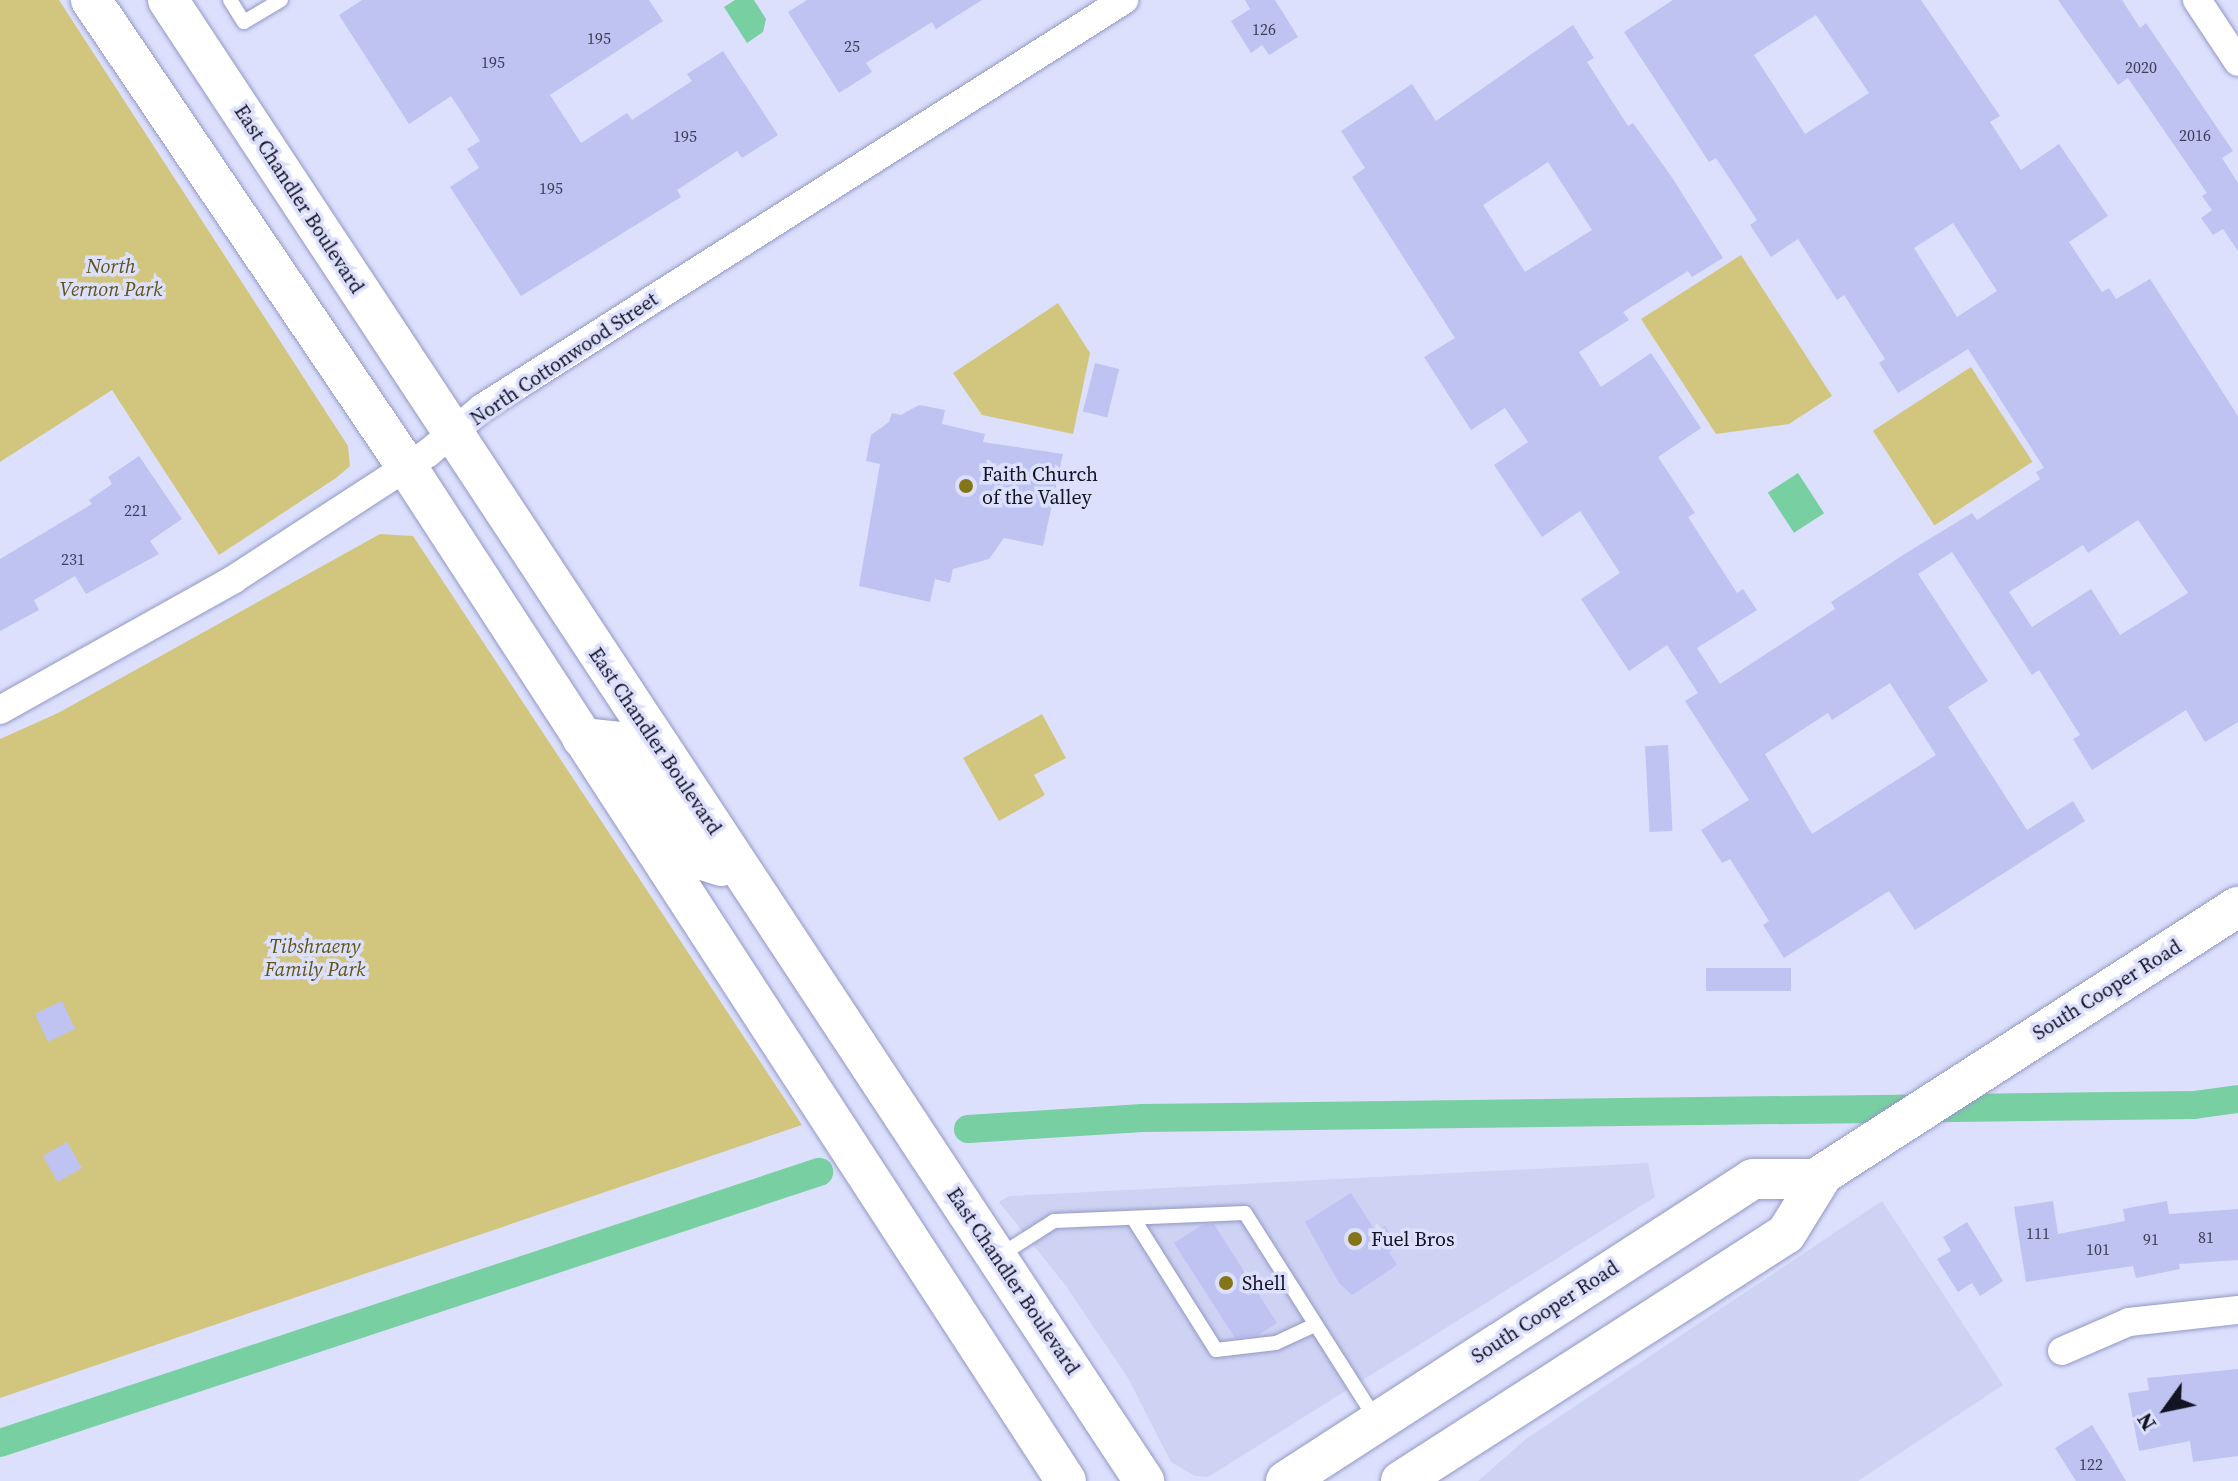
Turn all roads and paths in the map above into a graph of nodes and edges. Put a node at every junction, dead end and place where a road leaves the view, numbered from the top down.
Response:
1 (91, 0) edge
2 (168, 0) edge
3 (230, 0) edge
4 (281, 0) edge
5 (1124, 0) edge
6 (2197, 0) edge
7 (2238, 62) edge
8 (454, 434) junction
9 (407, 467) junction
10 (0, 710) edge
11 (582, 738) junction
12 (736, 864) junction
13 (2238, 907) edge
14 (1816, 1179) junction
15 (1133, 1218) junction
16 (997, 1257) junction
17 (2238, 1310) edge
18 (1315, 1325) junction
19 (2062, 1351) dead end
20 (1377, 1421) junction
21 (1066, 1481) edge
22 (1144, 1481) edge
23 (1286, 1481) edge
24 (1401, 1481) edge

1 - 9 main road
2 - 8 main road, East Chandler Boulevard
3 - 4 lane
5 - 8 street, North Cottonwood Street
6 - 7 street
8 - 9 street, North Cottonwood Street
8 - 12 main road, East Chandler Boulevard
9 - 10 street, North Cottonwood Street
9 - 11 main road
11 - 12 main road
11 - 21 main road
12 - 16 main road, East Chandler Boulevard
13 - 14 main road, South Cooper Road
14 - 20 main road, South Cooper Road
14 - 24 main road, South Cooper Road
15 - 16 lane
15 - 18 lane
15 - 18 lane
16 - 22 main road, East Chandler Boulevard
17 - 19 street
18 - 20 lane
20 - 23 main road, South Cooper Road

